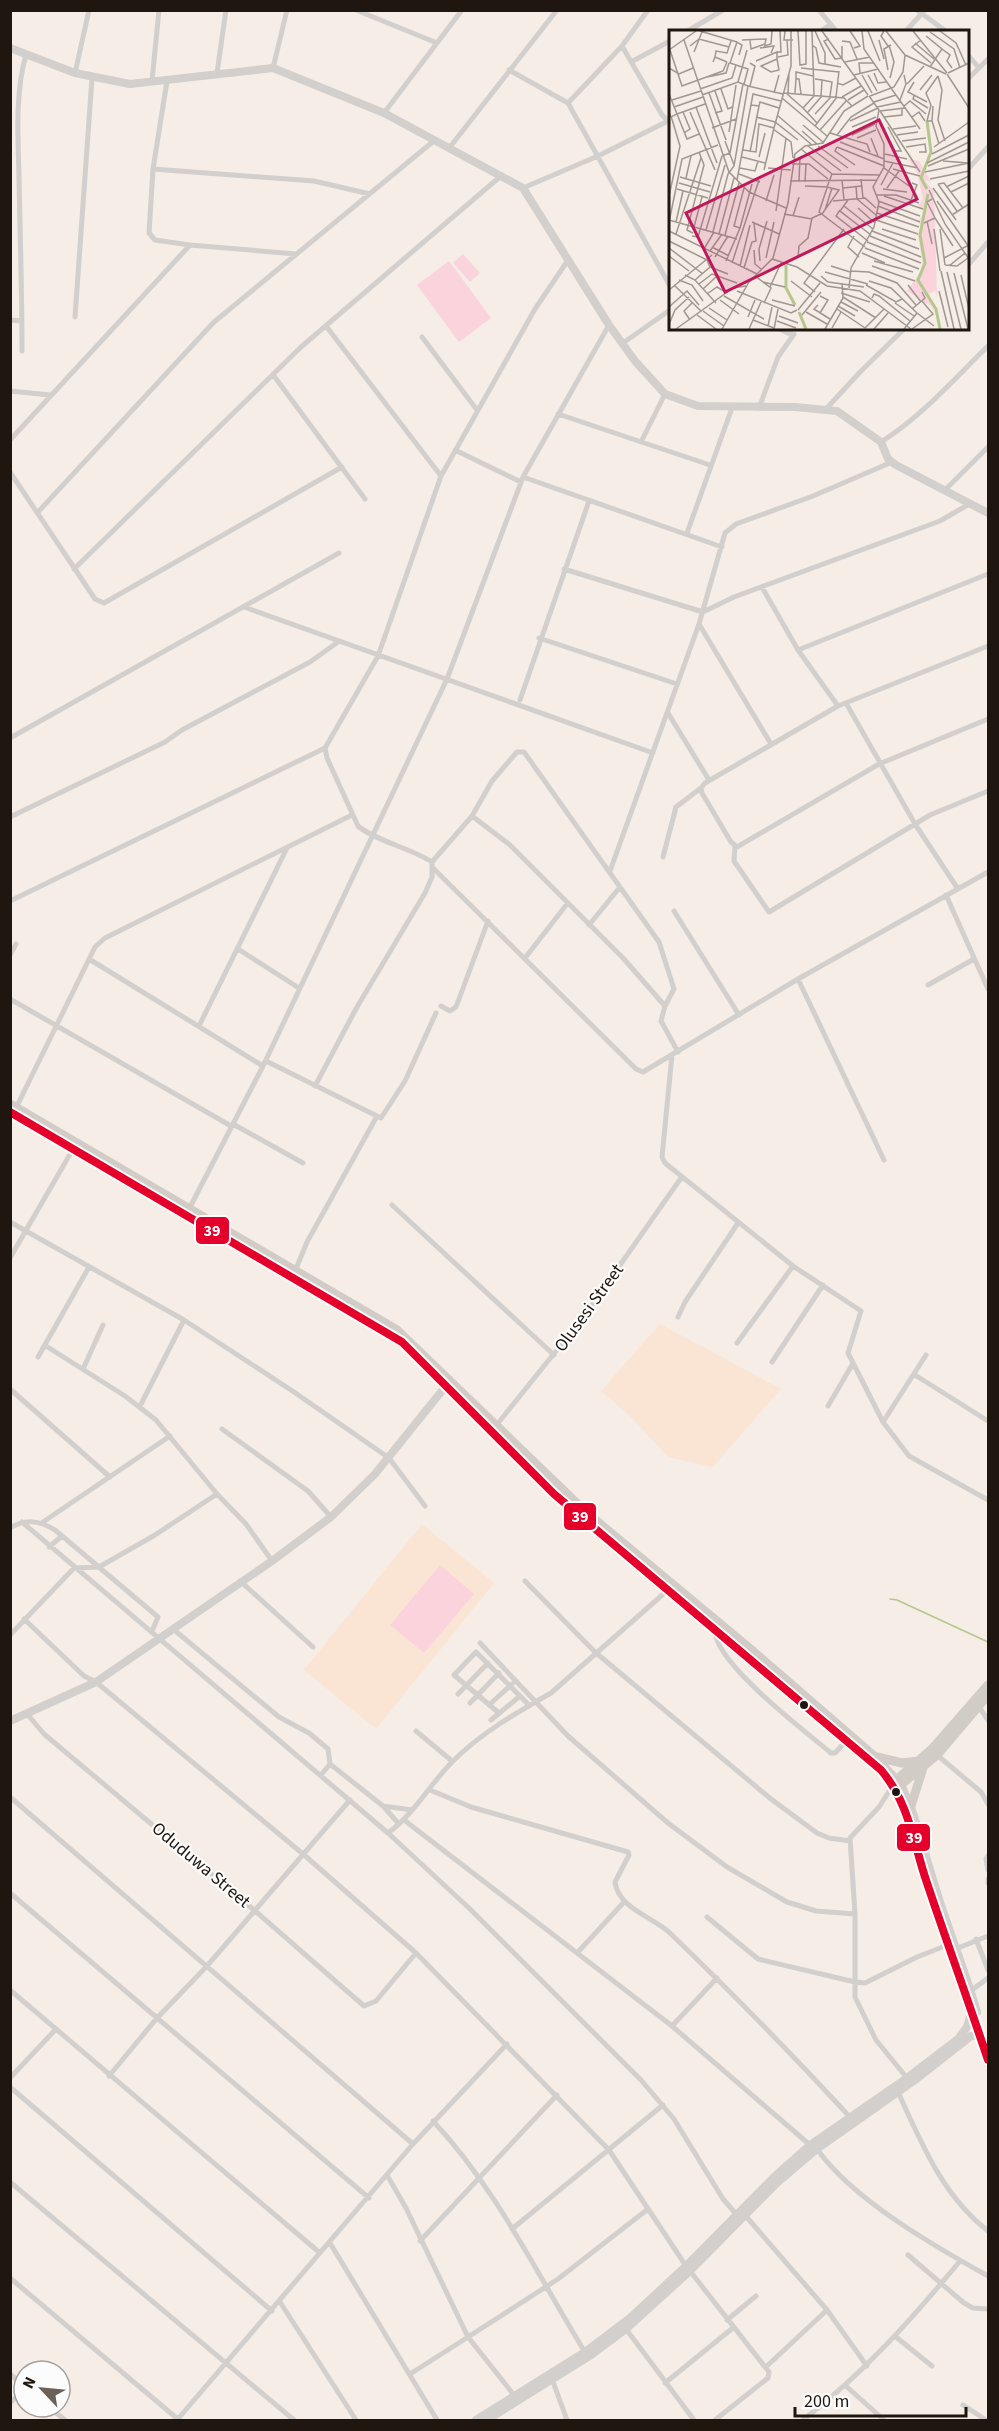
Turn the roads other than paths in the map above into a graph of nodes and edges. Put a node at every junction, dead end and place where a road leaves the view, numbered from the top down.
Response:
1 (89, 10) edge
2 (159, 10) edge
3 (226, 10) edge
4 (287, 10) edge
5 (356, 10) edge
6 (462, 10) edge
7 (557, 10) edge
8 (648, 10) edge
9 (723, 10) edge
10 (819, 10) edge
11 (921, 12) edge
12 (831, 25) junction
13 (689, 30) edge
14 (822, 30) edge
15 (835, 30) edge
16 (907, 30) edge
17 (944, 30) edge
18 (669, 42) edge
19 (438, 43) junction
20 (622, 46) junction
21 (10, 48) edge
22 (26, 55) junction
23 (969, 56) edge
24 (988, 59) edge
25 (633, 65) junction
26 (273, 68) junction
27 (979, 68) junction
28 (509, 69) junction
29 (75, 73) junction
30 (217, 73) junction
31 (92, 78) junction
32 (969, 79) edge
33 (152, 81) junction
34 (168, 81) junction
35 (568, 103) junction
36 (384, 113) junction
37 (669, 121) edge
38 (669, 122) edge
39 (435, 140) junction
40 (450, 147) junction
41 (988, 147) edge
42 (598, 156) junction
43 (969, 168) edge
44 (153, 169) junction
45 (502, 175) junction
46 (523, 188) junction
47 (370, 194) junction
48 (988, 242) edge
49 (190, 245) junction
50 (296, 254) junction
51 (568, 260) junction
52 (969, 264) edge
53 (669, 284) edge
54 (669, 311) edge
55 (75, 317) dead end
56 (10, 320) edge
57 (22, 321) junction
58 (609, 325) junction
59 (326, 326) junction
60 (903, 330) edge
61 (791, 332) edge
62 (422, 337) dead end
63 (623, 343) junction
64 (988, 346) edge
65 (22, 351) dead end
66 (274, 375) junction
67 (10, 391) edge
68 (665, 394) junction
69 (50, 395) junction
70 (732, 408) junction
71 (759, 408) junction
72 (826, 409) junction
73 (477, 410) junction
74 (558, 414) junction
75 (10, 440) edge
76 (641, 442) junction
77 (881, 442) junction
78 (988, 447) edge
79 (455, 450) junction
80 (892, 462) junction
81 (710, 465) junction
82 (342, 467) junction
83 (10, 472) edge
84 (441, 476) junction
85 (522, 480) junction
86 (946, 489) junction
87 (365, 499) dead end
88 (589, 501) junction
89 (971, 503) junction
90 (38, 512) junction
91 (988, 513) edge
92 (687, 533) junction
93 (722, 547) junction
94 (339, 553) dead end
95 (74, 569) junction
96 (564, 569) junction
97 (988, 574) edge
98 (755, 582) dead end
99 (763, 589) junction
100 (755, 591) junction
101 (244, 607) junction
102 (703, 612) junction
103 (699, 624) junction
104 (540, 638) junction
105 (338, 642) junction
106 (988, 646) edge
107 (798, 651) junction
108 (378, 656) junction
109 (447, 679) junction
110 (677, 684) junction
111 (520, 700) dead end
112 (846, 703) junction
113 (838, 706) junction
114 (668, 713) junction
115 (988, 719) edge
116 (10, 738) edge
117 (771, 744) junction
118 (325, 748) junction
119 (652, 753) junction
120 (879, 764) junction
121 (709, 780) junction
122 (701, 788) junction
123 (988, 791) edge
124 (352, 815) junction
125 (472, 816) junction
126 (10, 817) edge
127 (915, 824) junction
128 (373, 836) junction
129 (735, 846) junction
130 (286, 848) junction
131 (663, 857) dead end
132 (433, 865) junction
133 (610, 871) junction
134 (988, 872) edge
135 (620, 887) junction
136 (957, 889) junction
137 (946, 895) junction
138 (10, 901) edge
139 (567, 904) junction
140 (674, 912) dead end
141 (488, 921) junction
142 (589, 925) junction
143 (16, 944) dead end
144 (238, 949) junction
145 (10, 955) edge
146 (525, 958) junction
147 (89, 959) junction
148 (974, 959) junction
149 (798, 979) junction
150 (928, 985) dead end
151 (299, 988) junction
152 (988, 989) edge
153 (10, 999) edge
154 (441, 1006) dead end
155 (665, 1006) junction
156 (436, 1013) dead end
157 (739, 1015) junction
158 (57, 1026) junction
159 (199, 1026) junction
160 (678, 1052) junction
161 (672, 1055) junction
162 (264, 1063) junction
163 (315, 1086) junction
164 (12, 1108) edge
165 (377, 1116) junction
166 (232, 1125) junction
167 (73, 1149) junction
168 (885, 1160) dead end
169 (303, 1163) dead end
170 (681, 1178) junction
171 (392, 1205) dead end
172 (188, 1211) junction
173 (10, 1222) edge
174 (738, 1223) junction
175 (25, 1231) junction
176 (10, 1258) edge
177 (793, 1266) junction
178 (89, 1267) junction
179 (296, 1269) junction
180 (823, 1286) junction
181 (678, 1317) dead end
182 (184, 1320) junction
183 (103, 1324) dead end
184 (737, 1342) dead end
185 (46, 1346) junction
186 (926, 1354) dead end
187 (554, 1355) junction
188 (38, 1357) dead end
189 (772, 1362) dead end
190 (852, 1365) junction
191 (83, 1369) junction
192 (915, 1375) junction
193 (445, 1388) junction
194 (10, 1389) edge
195 (828, 1406) dead end
196 (140, 1407) junction
197 (988, 1421) edge
198 (883, 1422) junction
199 (222, 1429) dead end
200 (493, 1429) junction
201 (170, 1436) junction
202 (389, 1458) junction
203 (110, 1477) junction
204 (217, 1494) junction
205 (988, 1500) edge
206 (425, 1506) dead end
207 (331, 1517) junction
208 (43, 1522) junction
209 (16, 1525) edge
210 (62, 1536) junction
211 (49, 1547) junction
212 (272, 1561) junction
213 (99, 1567) junction
214 (74, 1568) junction
215 (657, 1575) junction
216 (240, 1581) junction
217 (525, 1581) dead end
218 (669, 1589) junction
219 (24, 1619) junction
220 (715, 1628) junction
221 (173, 1629) junction
222 (152, 1631) junction
223 (10, 1635) edge
224 (161, 1638) junction
225 (480, 1643) dead end
226 (313, 1647) dead end
227 (595, 1652) junction
228 (488, 1663) junction
229 (499, 1673) junction
230 (96, 1682) junction
231 (512, 1684) junction
232 (467, 1685) junction
233 (988, 1685) edge
234 (458, 1694) dead end
235 (478, 1695) junction
236 (988, 1695) edge
237 (520, 1696) junction
238 (537, 1701) junction
239 (470, 1703) dead end
240 (528, 1704) junction
241 (489, 1705) junction
242 (979, 1707) junction
243 (499, 1713) junction
244 (28, 1715) junction
245 (491, 1720) dead end
246 (988, 1720) edge
247 (10, 1721) edge
248 (416, 1731) dead end
249 (846, 1741) junction
250 (937, 1755) junction
251 (874, 1756) junction
252 (452, 1761) junction
253 (330, 1764) junction
254 (921, 1764) junction
255 (321, 1775) junction
256 (895, 1785) junction
257 (430, 1790) junction
258 (10, 1797) edge
259 (350, 1800) junction
260 (988, 1804) edge
261 (383, 1806) junction
262 (911, 1806) junction
263 (412, 1810) junction
264 (402, 1822) junction
265 (388, 1833) junction
266 (850, 1841) junction
267 (303, 1854) junction
268 (988, 1856) edge
269 (988, 1870) edge
270 (10, 1893) edge
271 (624, 1902) junction
272 (254, 1910) junction
273 (855, 1914) junction
274 (707, 1917) dead end
275 (988, 1936) edge
276 (976, 1940) junction
277 (950, 1944) junction
278 (958, 1948) junction
279 (578, 1952) junction
280 (416, 1953) junction
281 (207, 1966) junction
282 (988, 1970) edge
283 (717, 1978) junction
284 (988, 1978) edge
285 (855, 1982) junction
286 (10, 1990) edge
287 (972, 1990) junction
288 (972, 2010) junction
289 (157, 2018) junction
290 (672, 2026) junction
291 (967, 2027) junction
292 (56, 2030) junction
293 (981, 2032) edge
294 (507, 2044) junction
295 (988, 2048) edge
296 (988, 2060) edge
297 (109, 2076) junction
298 (10, 2078) edge
299 (907, 2078) junction
300 (10, 2087) edge
301 (898, 2092) junction
302 (557, 2095) junction
303 (663, 2105) junction
304 (849, 2116) junction
305 (433, 2121) junction
306 (413, 2144) junction
307 (814, 2147) junction
308 (609, 2150) junction
309 (387, 2175) junction
310 (478, 2177) junction
311 (10, 2182) edge
312 (369, 2198) junction
313 (648, 2209) junction
314 (740, 2214) junction
315 (512, 2229) junction
316 (988, 2231) edge
317 (420, 2241) junction
318 (330, 2243) junction
319 (320, 2253) junction
320 (908, 2255) dead end
321 (960, 2261) junction
322 (688, 2268) junction
323 (988, 2276) edge
324 (10, 2278) edge
325 (941, 2284) junction
326 (544, 2286) junction
327 (756, 2296) dead end
328 (280, 2301) junction
329 (988, 2309) edge
330 (644, 2310) junction
331 (827, 2310) junction
332 (272, 2311) junction
333 (727, 2320) junction
334 (734, 2327) junction
335 (626, 2329) junction
336 (896, 2337) junction
337 (466, 2338) junction
338 (585, 2352) junction
339 (226, 2365) junction
340 (768, 2366) junction
341 (867, 2366) junction
342 (932, 2366) dead end
343 (410, 2374) junction
344 (552, 2379) junction
345 (665, 2383) junction
346 (847, 2387) junction
347 (514, 2395) junction
348 (963, 2405) dead end
349 (178, 2420) edge
350 (294, 2421) edge
351 (356, 2421) edge
352 (437, 2421) edge
353 (476, 2421) edge
354 (487, 2421) edge
355 (567, 2421) edge
356 (694, 2421) edge
357 (715, 2421) edge
358 (803, 2421) edge
359 (884, 2421) edge
360 (986, 2421) edge

1 - 29 street
2 - 33 street
3 - 30 street
4 - 26 street
5 - 19 street
6 - 19 street
7 - 28 street
8 - 20 street
9 - 13 street
10 - 12 street
11 - 16 street
11 - 17 street
12 - 14 street
12 - 15 street
18 - 25 street
19 - 36 street
20 - 25 street
20 - 35 street
21 - 22 street
22 - 29 street
22 - 57 street
23 - 27 street
24 - 27 street
25 - 37 street
26 - 30 street
26 - 36 street
27 - 32 street
28 - 35 street
28 - 40 street
29 - 31 street
30 - 34 street
31 - 33 street
31 - 55 street
33 - 34 street
34 - 44 street
35 - 42 street
36 - 39 street
38 - 42 street
39 - 40 street
39 - 47 street
40 - 45 street
41 - 43 street
42 - 46 street
42 - 53 street
44 - 47 street
44 - 49 street
45 - 46 street
45 - 59 street
46 - 51 street
47 - 50 street
48 - 52 street
49 - 50 street
49 - 69 street
50 - 90 street
51 - 58 street
51 - 73 street
54 - 63 street
56 - 57 street
57 - 65 street
58 - 63 street
58 - 74 street
59 - 66 street
59 - 84 street
60 - 72 street
61 - 71 street
62 - 73 street
63 - 68 street
64 - 77 street
66 - 82 street
66 - 95 street
67 - 69 street
68 - 70 street
68 - 76 street
69 - 75 street
70 - 71 street
70 - 81 street
71 - 72 street
72 - 77 street
73 - 79 street
74 - 76 street
74 - 85 street
76 - 81 street
77 - 80 street
78 - 86 street
79 - 84 street
79 - 85 street
80 - 86 street
80 - 93 street
81 - 92 street
82 - 87 street
82 - 95 street
83 - 90 street
84 - 108 street
85 - 88 street
85 - 109 street
86 - 89 street
88 - 92 street
88 - 96 street
89 - 91 street
89 - 99 street
90 - 95 street
92 - 93 street
93 - 102 street
94 - 101 street
96 - 102 street
96 - 104 street
97 - 107 street
98 - 100 street
99 - 100 street
99 - 107 street
100 - 102 street
101 - 105 street
101 - 116 street
102 - 103 street
103 - 110 street
103 - 117 street
104 - 110 street
104 - 111 street
105 - 108 street
105 - 126 street
106 - 112 street
107 - 113 street
108 - 109 street
108 - 118 street
109 - 119 street
109 - 128 street
110 - 114 street
112 - 113 street
112 - 120 street
113 - 117 street
114 - 119 street
114 - 121 street
115 - 120 street
117 - 121 street
118 - 124 street
118 - 138 street
119 - 133 street
120 - 127 street
120 - 129 street
121 - 122 street
122 - 129 street
122 - 131 street
123 - 127 street
124 - 128 street
124 - 130 street
125 - 132 street
125 - 133 street
125 - 139 street
127 - 129 street
127 - 136 street
128 - 132 street
128 - 151 street
130 - 144 street
130 - 147 street
132 - 141 street
132 - 163 street
133 - 135 street
134 - 136 street
135 - 142 street
135 - 155 street
136 - 137 street
137 - 148 street
137 - 149 street
139 - 142 street
139 - 146 street
140 - 157 street
141 - 146 street
141 - 154 street
142 - 155 street
143 - 145 street
144 - 151 street
144 - 159 street
146 - 161 street
147 - 158 street
147 - 159 street
148 - 150 street
148 - 152 street
149 - 157 street
149 - 168 street
151 - 162 street
153 - 158 street
155 - 160 street
156 - 165 street
157 - 160 street
158 - 164 street
158 - 166 street
159 - 162 street
160 - 161 street
161 - 170 street
162 - 163 street
162 - 166 street
163 - 165 street
164 - 167 main road
164 - 172 main road
165 - 179 street
166 - 169 street
166 - 172 street
167 - 172 main road
167 - 175 street
170 - 174 street
170 - 187 street, Olusesi Street
171 - 187 street
172 - 179 main road
172 - 193 main road
173 - 175 street
174 - 177 street
174 - 181 street
175 - 176 street
175 - 178 street
177 - 180 street
177 - 184 street
178 - 182 street
178 - 185 street
179 - 200 main road
180 - 189 street
180 - 190 street
182 - 196 street
182 - 202 street
183 - 191 street
185 - 188 street
185 - 191 street
186 - 192 street
187 - 200 street, Olusesi Street
190 - 195 street
190 - 198 street
191 - 196 street
192 - 197 street
192 - 198 street
193 - 200 main road
193 - 202 street
194 - 203 street
196 - 201 street
198 - 205 street
199 - 207 street
200 - 215 main road
201 - 203 street
201 - 204 street
202 - 206 street
202 - 207 street
203 - 208 street
204 - 212 street
204 - 213 street
207 - 212 street
208 - 209 street
208 - 210 street
209 - 211 street
210 - 211 street
210 - 213 street
211 - 214 street
212 - 216 street
213 - 214 street
213 - 222 street
214 - 219 street
214 - 222 street
215 - 218 main road
215 - 251 main road
216 - 221 street
216 - 226 street
217 - 227 street
218 - 220 main road
218 - 227 street
219 - 223 street
219 - 230 street
220 - 249 main road
220 - 249 street
221 - 224 street
221 - 253 street
222 - 224 street
224 - 230 street
224 - 255 street
225 - 238 street
227 - 238 street
227 - 266 street
228 - 229 street
228 - 232 street
228 - 232 street
229 - 231 street
229 - 235 street
230 - 244 street
230 - 267 street
231 - 237 street
231 - 241 street
232 - 234 street
232 - 235 street
233 - 254 main road
235 - 239 street
235 - 241 street
236 - 242 main road
237 - 240 street
237 - 243 street
238 - 240 street
238 - 273 street
240 - 252 street
241 - 243 street
242 - 246 street
242 - 250 main road
243 - 245 street
244 - 247 street
244 - 272 street, Oduduwa Street
248 - 252 street
249 - 256 main road
250 - 254 main road
250 - 260 street
251 - 254 main road
251 - 256 main road
252 - 257 street
253 - 255 street
253 - 261 street
254 - 256 main road
254 - 262 main road
255 - 259 street
256 - 262 street
256 - 266 street
256 - 277 street
257 - 263 street
257 - 271 street
258 - 281 street
259 - 265 street
259 - 267 street
261 - 263 street
261 - 264 street
262 - 278 street
263 - 264 street
264 - 265 street
264 - 279 street
265 - 303 street
266 - 273 street
267 - 272 street
267 - 280 street
268 - 269 street
270 - 289 street
271 - 279 street
271 - 283 street
272 - 280 street, Oduduwa Street
272 - 281 street
273 - 285 street
274 - 285 street
275 - 276 street
276 - 278 street
276 - 282 street
277 - 285 street
277 - 288 street
278 - 287 street
279 - 290 street
280 - 294 street
281 - 289 street
281 - 306 street
283 - 290 street
283 - 304 street
284 - 287 street
285 - 299 street
286 - 292 street
287 - 293 street
288 - 291 street
288 - 293 street
289 - 297 street
289 - 312 street
290 - 307 street
291 - 293 street
291 - 299 street
292 - 297 street
292 - 298 street
293 - 295 street
293 - 296 street
293 - 301 street
294 - 302 street
294 - 305 street
297 - 319 street
299 - 304 street
300 - 332 street
301 - 307 street
301 - 316 street
302 - 308 street
302 - 310 street
303 - 308 street
303 - 314 street
304 - 307 street
305 - 306 street
305 - 310 street
306 - 309 street
307 - 314 street
307 - 321 street
308 - 313 street
308 - 315 street
309 - 312 street
309 - 317 street
310 - 315 street
310 - 317 street
311 - 339 street
312 - 318 street
313 - 322 street
313 - 326 street
314 - 322 street
314 - 331 street
315 - 326 street
317 - 337 street
318 - 319 street
318 - 343 street
319 - 328 street
320 - 325 street
321 - 323 street
321 - 325 street
322 - 330 street
322 - 333 street
324 - 349 street
325 - 329 street
325 - 336 street
326 - 337 street
326 - 338 street
327 - 333 street
328 - 332 street
328 - 351 street
330 - 335 street
330 - 338 street
331 - 340 street
331 - 341 street
332 - 339 street
333 - 334 street
334 - 340 street
334 - 345 street
335 - 344 street
335 - 345 street
336 - 341 street
336 - 342 street
337 - 343 street
337 - 347 street
338 - 347 street
339 - 349 street
339 - 350 street
340 - 357 street
341 - 346 street
343 - 352 street
344 - 354 street
344 - 355 street
345 - 356 street
346 - 358 street
346 - 359 street
347 - 353 street
348 - 360 street

